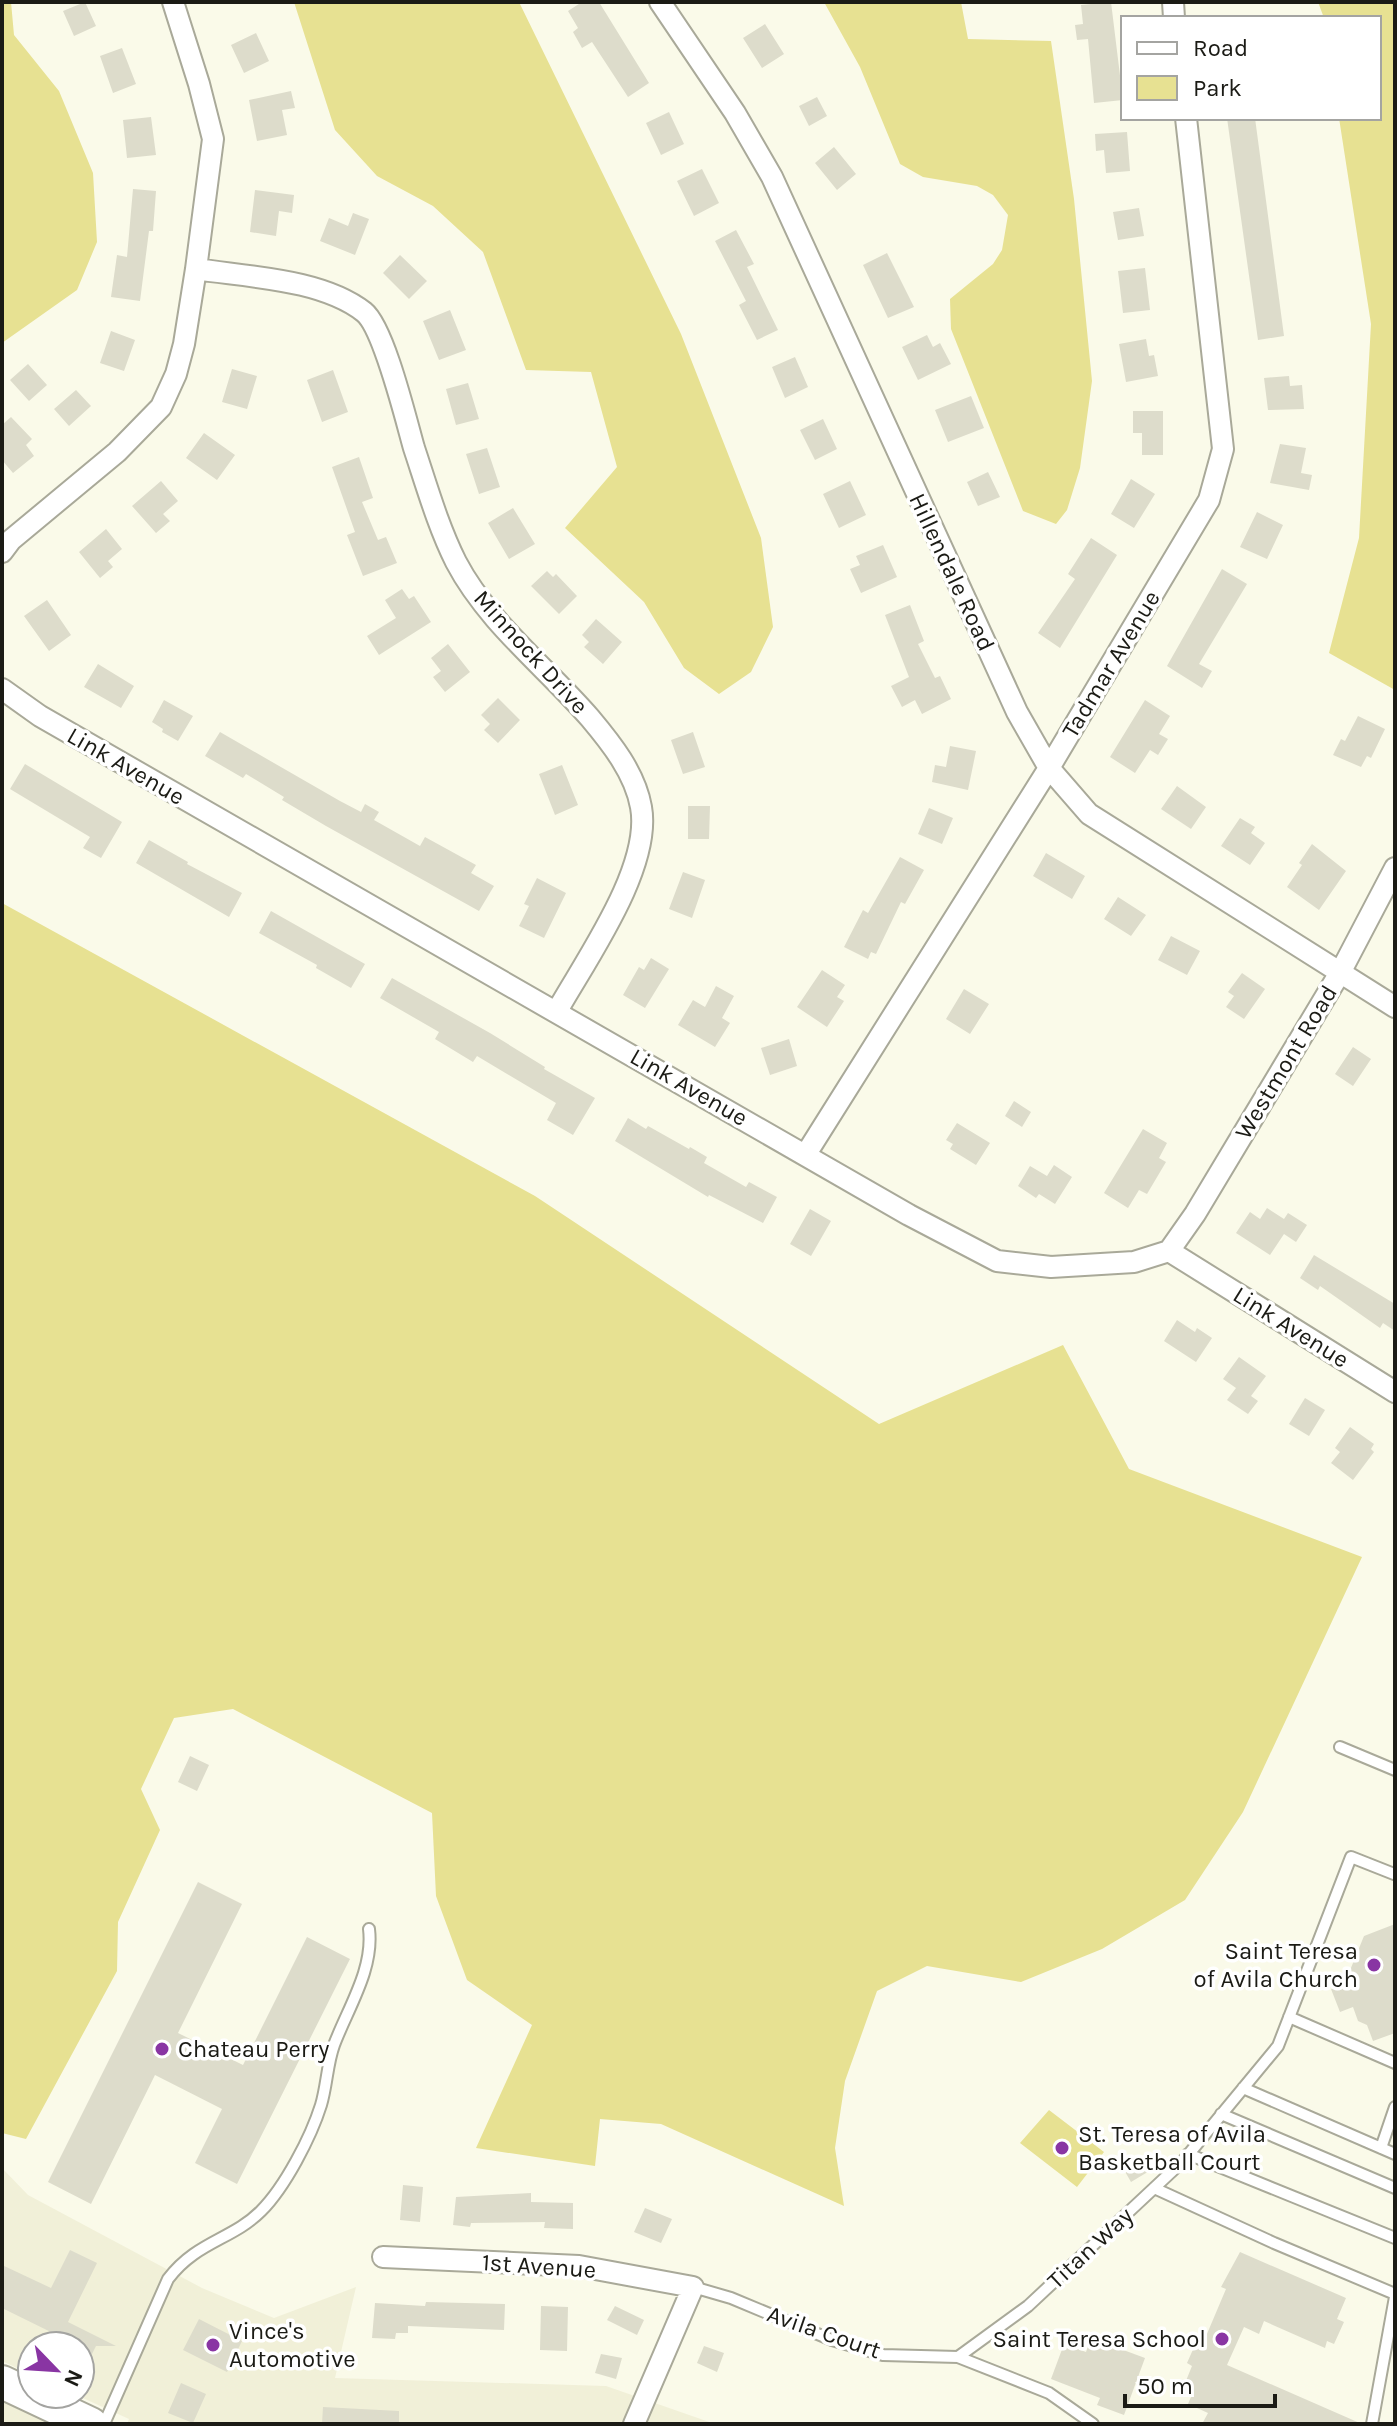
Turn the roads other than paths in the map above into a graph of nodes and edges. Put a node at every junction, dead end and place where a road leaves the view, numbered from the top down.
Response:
1 (173, 2) edge
2 (660, 2) edge
3 (1186, 120) edge
4 (196, 269) junction
5 (2, 552) edge
6 (2, 689) edge
7 (1049, 768) junction
8 (1395, 868) edge
9 (1341, 971) junction
10 (1395, 1007) edge
11 (557, 1011) junction
12 (806, 1154) junction
13 (1169, 1251) junction
14 (1395, 1392) edge
15 (1340, 1747) dead end
16 (1395, 1770) edge
17 (1394, 1874) edge
18 (369, 1929) dead end
19 (1289, 2017) junction
20 (1395, 2063) edge
21 (1243, 2088) junction
22 (1395, 2107) edge
23 (1221, 2114) junction
24 (1381, 2148) junction
25 (1188, 2154) junction
26 (1395, 2154) edge
27 (1154, 2188) junction
28 (1395, 2188) edge
29 (1395, 2238) edge
30 (383, 2257) dead end
31 (693, 2287) junction
32 (1395, 2295) edge
33 (958, 2357) junction
34 (2, 2382) edge
35 (91, 2424) edge
36 (104, 2424) edge
37 (634, 2424) edge
38 (1093, 2424) edge
39 (1372, 2424) edge

1 - 4 street
2 - 7 street, Hillendale Road
3 - 7 street, Tadmar Avenue
4 - 5 street
4 - 11 street, Minnock Drive
6 - 11 street, Link Avenue
7 - 9 street, Hillendale Road
7 - 12 street, Tadmar Avenue
8 - 9 street, Westmont Road
9 - 10 street, Hillendale Road
9 - 13 street, Westmont Road
11 - 12 street, Link Avenue
12 - 13 street, Link Avenue
13 - 14 street, Link Avenue
15 - 16 lane
17 - 19 lane, Titan Way
18 - 36 lane
19 - 20 lane
19 - 21 lane, Titan Way
21 - 23 lane, Titan Way
21 - 24 lane
22 - 24 lane
23 - 25 lane, Titan Way
23 - 28 lane
24 - 26 lane
25 - 27 lane, Titan Way
25 - 29 lane
27 - 32 lane
27 - 33 lane, Titan Way
30 - 31 street, 1st Avenue
31 - 33 lane, Avila Court
31 - 37 street
32 - 39 lane
33 - 38 lane, Avila Court
34 - 35 main road

